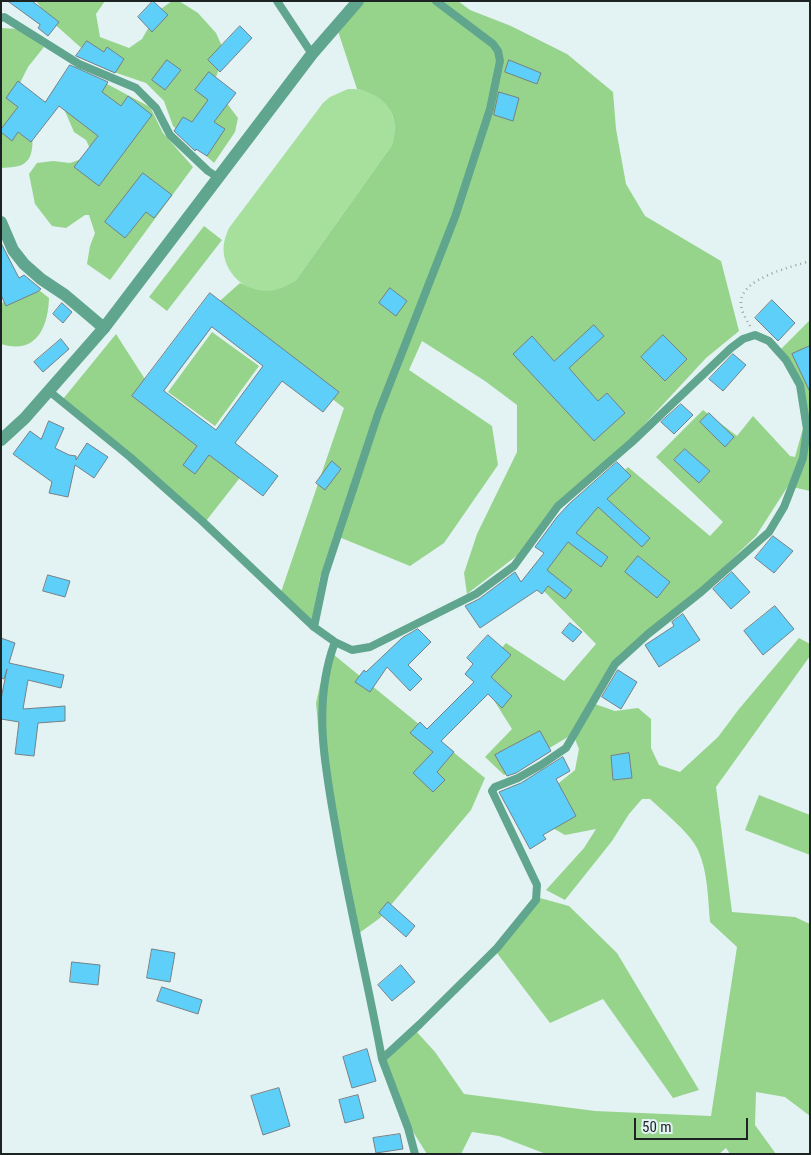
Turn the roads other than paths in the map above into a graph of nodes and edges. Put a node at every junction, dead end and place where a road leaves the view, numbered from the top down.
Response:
1 (277, 1) edge
2 (358, 1) edge
3 (436, 1) edge
4 (1, 18) edge
5 (312, 54) junction
6 (219, 178) junction
7 (1, 222) edge
8 (104, 328) junction
9 (49, 391) junction
10 (1, 440) edge
11 (314, 627) junction
12 (335, 642) junction
13 (382, 1059) junction
14 (415, 1154) edge

1 - 5 lane
2 - 5 street
3 - 11 lane
4 - 6 lane
5 - 6 street
6 - 8 street
7 - 8 street
8 - 9 street
9 - 10 street
9 - 11 lane
11 - 12 lane
12 - 13 lane
12 - 13 lane
13 - 14 lane

